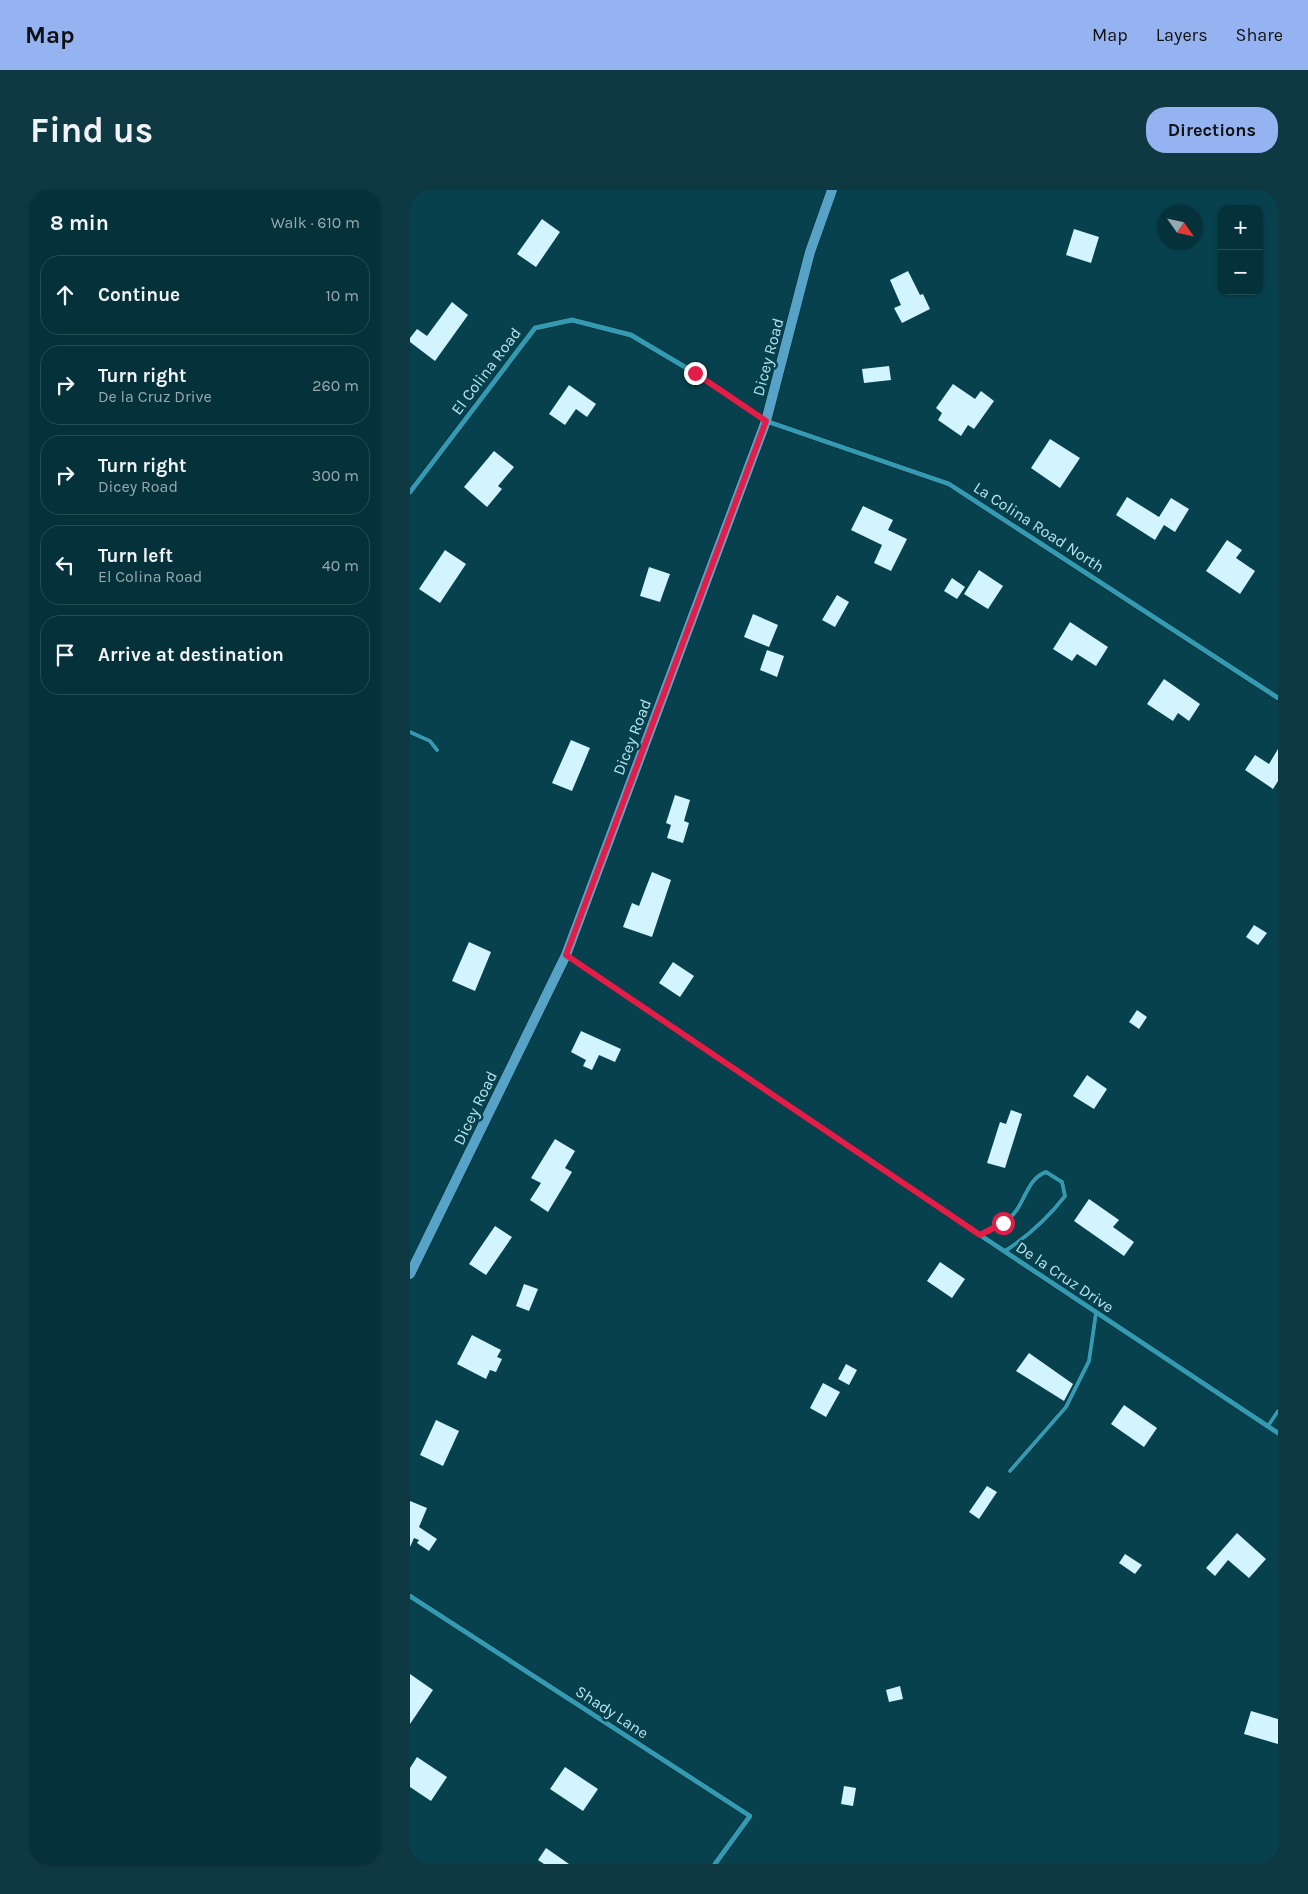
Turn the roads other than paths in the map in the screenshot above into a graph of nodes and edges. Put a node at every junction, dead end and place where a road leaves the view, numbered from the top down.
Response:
1 (832, 190) edge
2 (766, 421) junction
3 (410, 492) edge
4 (1278, 698) edge
5 (410, 732) edge
6 (437, 750) dead end
7 (566, 955) junction
8 (980, 1235) junction
9 (1005, 1251) junction
10 (410, 1274) edge
11 (1096, 1313) junction
12 (1278, 1411) edge
13 (1268, 1426) junction
14 (1278, 1434) edge
15 (1010, 1471) dead end
16 (410, 1596) edge
17 (715, 1864) edge

1 - 2 street, Dicey Road
2 - 3 street, El Colina Road
2 - 4 street, La Colina Road North
2 - 7 street, Dicey Road
5 - 6 lane
7 - 8 street, De la Cruz Drive
7 - 10 street, Dicey Road
8 - 9 street, De la Cruz Drive
8 - 9 lane
9 - 11 street, De la Cruz Drive
11 - 13 street, De la Cruz Drive
11 - 15 lane
12 - 13 lane
13 - 14 street, De la Cruz Drive
16 - 17 street, Shady Lane

